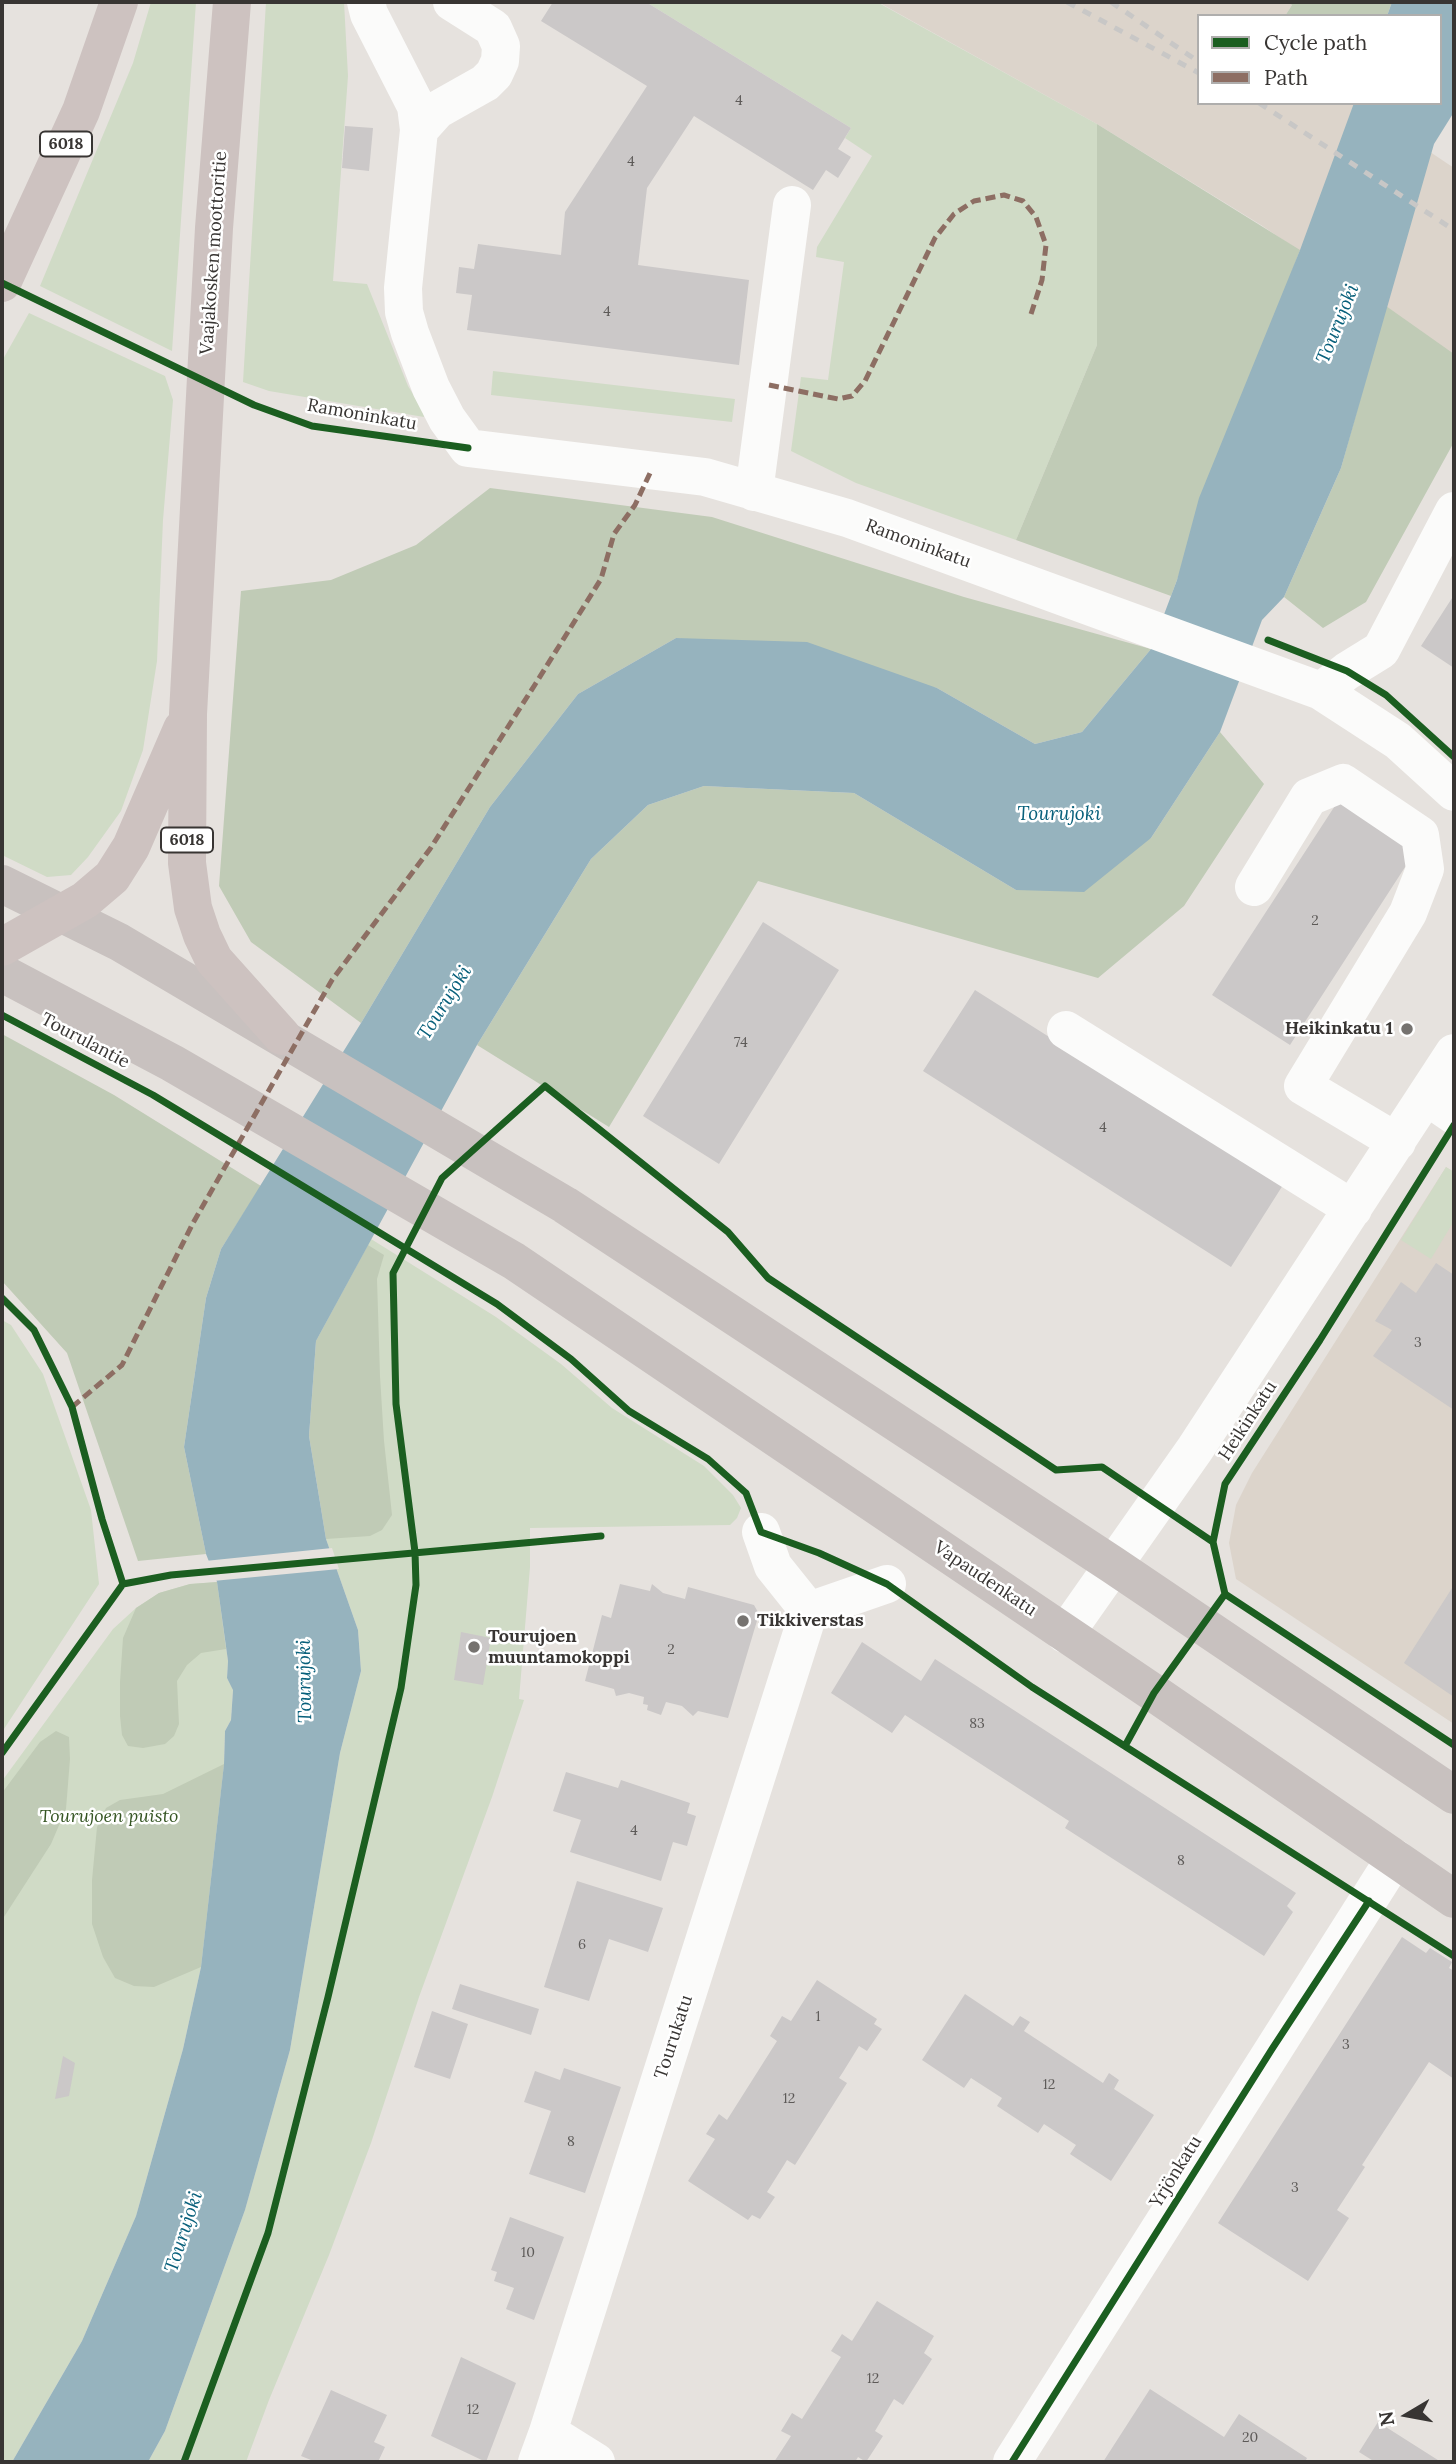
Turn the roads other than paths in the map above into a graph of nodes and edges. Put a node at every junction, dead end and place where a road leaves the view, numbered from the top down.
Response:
1 (119, 2) edge
2 (232, 2) edge
3 (366, 2) edge
4 (452, 2) edge
5 (419, 130) junction
6 (792, 205) dead end
7 (2, 282) edge
8 (754, 492) junction
9 (1454, 511) edge
10 (1321, 691) junction
11 (188, 714) junction
12 (1454, 793) edge
13 (2, 884) edge
14 (1254, 887) dead end
15 (60, 913) junction
16 (2, 947) edge
17 (2, 973) edge
18 (208, 974) junction
19 (1066, 1030) dead end
20 (282, 1036) joint
21 (1454, 1053) edge
22 (1440, 1105) edge
23 (1397, 1142) junction
24 (1353, 1209) junction
25 (514, 1261) joint
26 (761, 1532) dead end
27 (1113, 1565) junction
28 (887, 1584) dead end
29 (809, 1611) junction
30 (1065, 1634) junction
31 (1454, 1794) edge
32 (1395, 1858) junction
33 (1454, 1899) edge
34 (542, 2447) edge
35 (596, 2462) edge
36 (1012, 2462) edge

1 - 7 highway, 6018
2 - 11 highway, Vaajakosken moottoritie / 6018
3 - 5 street
4 - 5 street
5 - 8 street, Ramoninkatu
6 - 8 street
8 - 10 street, Ramoninkatu
9 - 10 street
10 - 12 street, Ramoninkatu
11 - 15 highway
11 - 18 highway, 6018
13 - 15 main road
14 - 23 street
15 - 16 highway
15 - 18 main road
17 - 25 main road, Tourulantie
18 - 20 highway, 6018
19 - 24 street
20 - 27 main road
21 - 22 street, Heikinkatu
22 - 23 street, Heikinkatu
23 - 24 street, Heikinkatu
24 - 27 street, Heikinkatu
25 - 30 main road, Vapaudenkatu
26 - 29 street
27 - 30 street, Heikinkatu
27 - 31 main road
28 - 29 street
29 - 34 street, Tourukatu
30 - 32 main road, Vapaudenkatu
32 - 33 main road, Vapaudenkatu
32 - 36 street, Yrjönkatu
34 - 35 street

